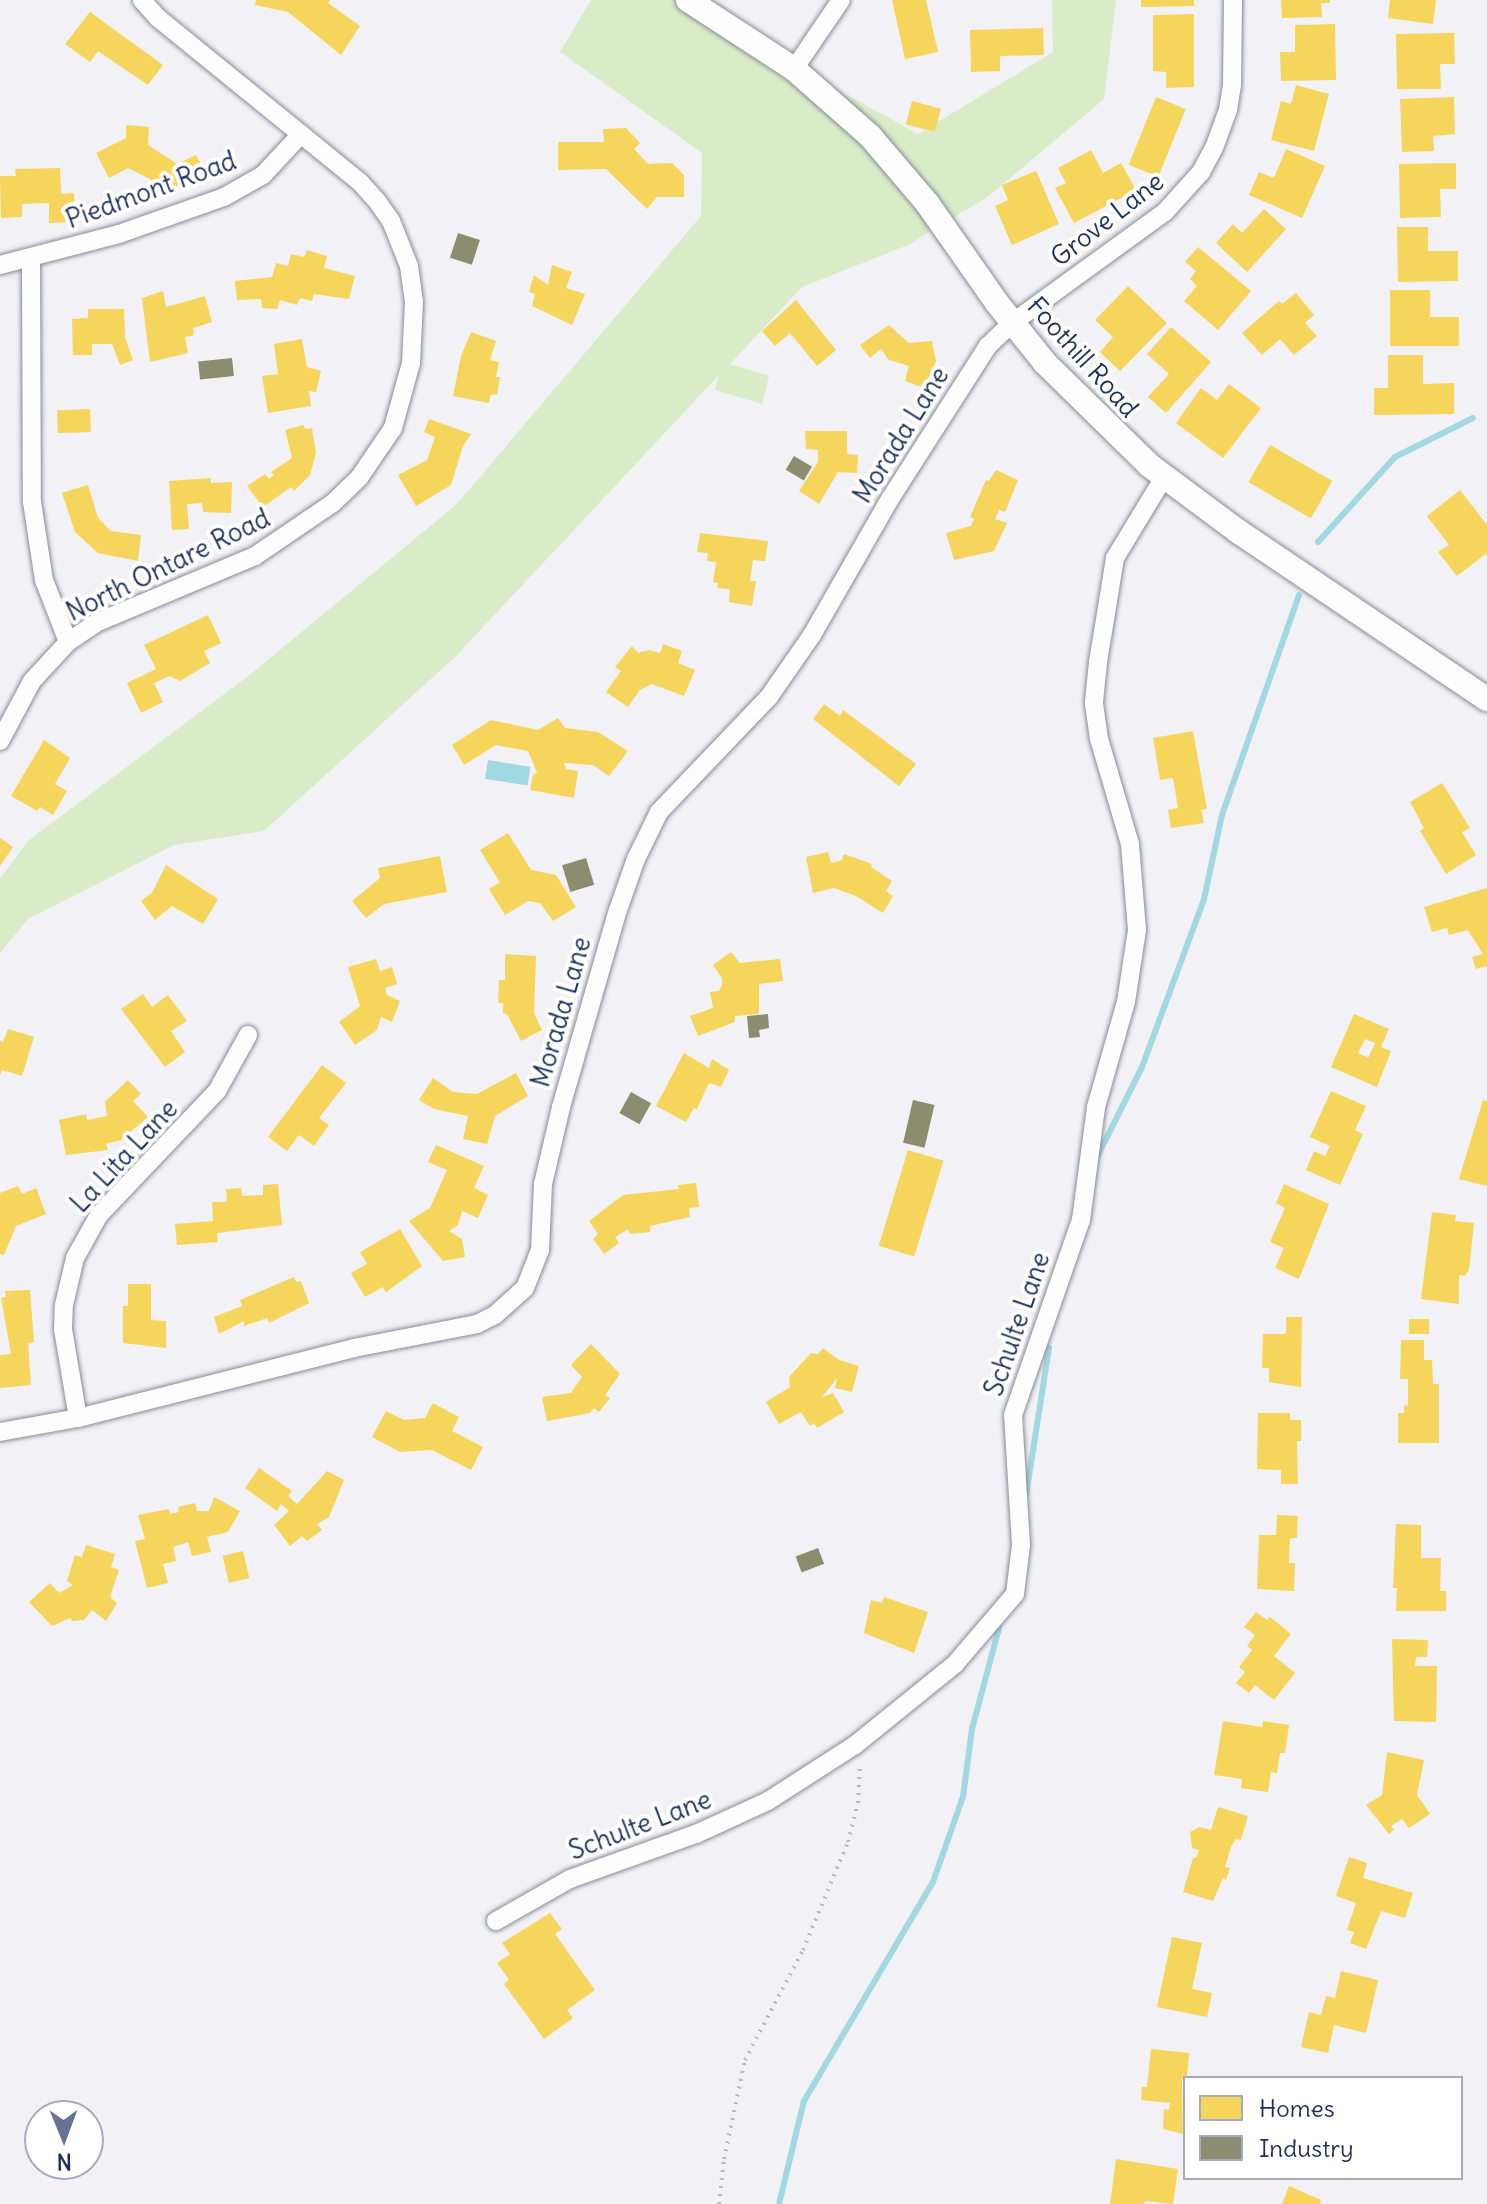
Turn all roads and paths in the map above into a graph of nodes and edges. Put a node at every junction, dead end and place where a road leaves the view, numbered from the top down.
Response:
1 (142, 0) edge
2 (688, 0) edge
3 (841, 0) edge
4 (1233, 0) edge
5 (794, 69) junction
6 (301, 134) junction
7 (31, 259) junction
8 (0, 265) edge
9 (1012, 323) junction
10 (1164, 477) junction
11 (68, 642) junction
12 (1487, 699) edge
13 (0, 741) edge
14 (248, 1035) dead end
15 (78, 1418) junction
16 (0, 1432) edge
17 (855, 1745) junction
18 (496, 1921) dead end
19 (719, 2204) edge

1 - 6 street, North Ontare Road
2 - 5 main road, Foothill Road
3 - 5 street
4 - 9 street, Grove Lane
5 - 9 main road, Foothill Road
6 - 7 street, Piedmont Road
6 - 11 street, North Ontare Road
7 - 8 street, Piedmont Road
7 - 11 street
9 - 10 main road, Foothill Road
9 - 15 street, Morada Lane
10 - 12 main road, Foothill Road
10 - 17 street, Schulte Lane
11 - 13 street, North Ontare Road
14 - 15 street, La Lita Lane
15 - 16 street, Morada Lane
17 - 18 street, Schulte Lane
17 - 19 path

